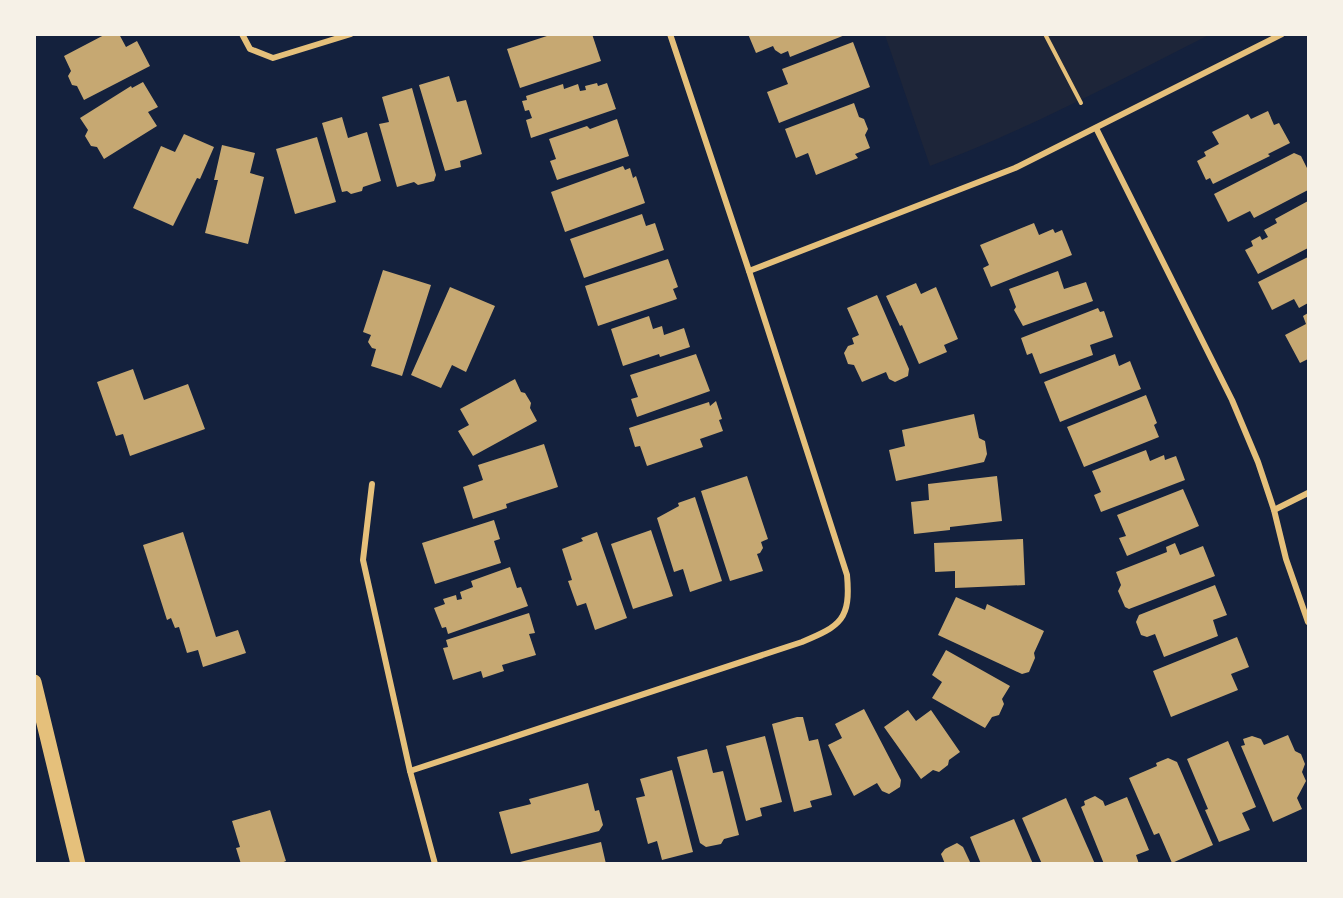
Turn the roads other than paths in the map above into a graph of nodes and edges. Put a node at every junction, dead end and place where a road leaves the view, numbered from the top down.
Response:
1 (242, 34) edge
2 (351, 34) edge
3 (670, 34) edge
4 (1282, 34) edge
5 (1096, 128) junction
6 (749, 271) junction
7 (372, 484) dead end
8 (1308, 493) edge
9 (1274, 510) junction
10 (1308, 622) edge
11 (34, 682) edge
12 (410, 771) junction
13 (78, 864) edge
14 (435, 864) edge

1 - 2 street
3 - 6 street
4 - 5 street
5 - 6 street
5 - 9 street
6 - 12 street
7 - 12 street
8 - 9 street
9 - 10 street
11 - 13 main road
12 - 14 street

